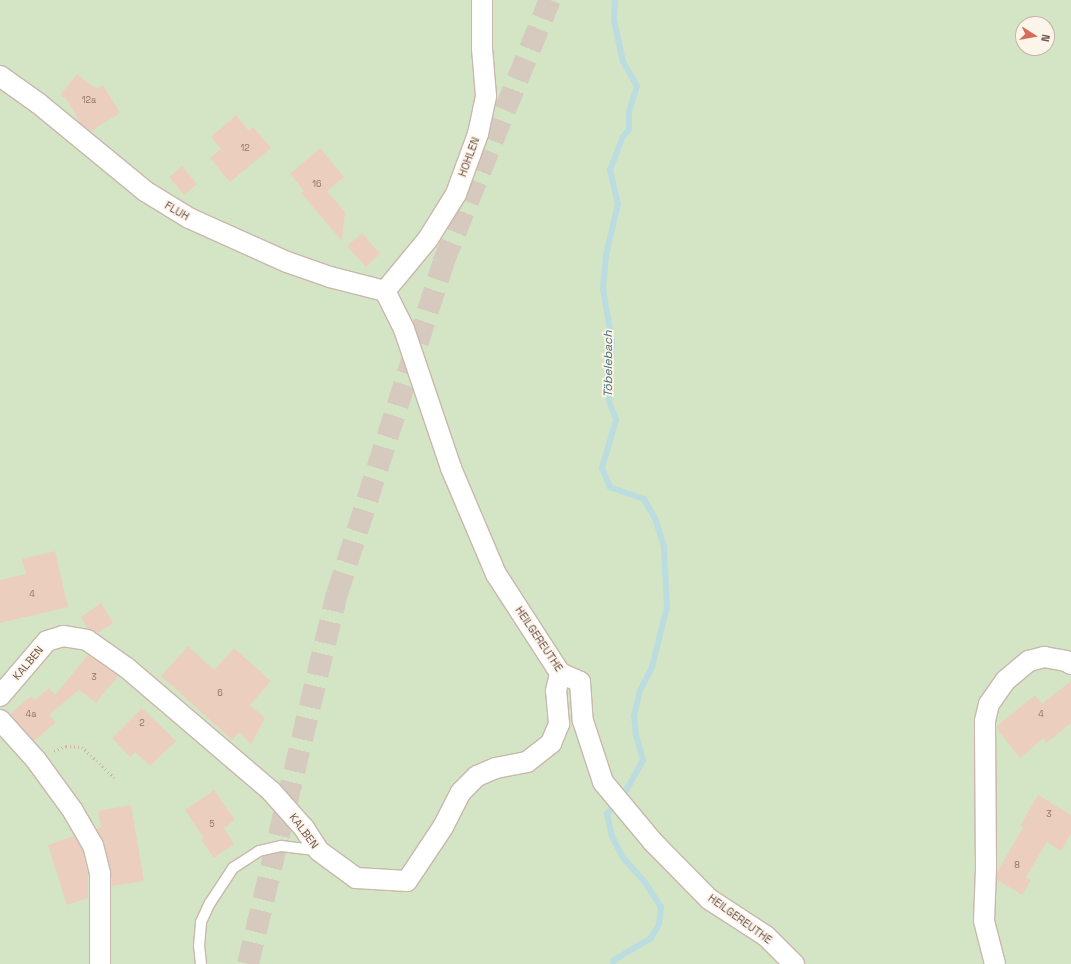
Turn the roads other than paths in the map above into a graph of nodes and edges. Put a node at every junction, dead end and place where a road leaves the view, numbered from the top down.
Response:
1 (482, 0) edge
2 (0, 76) edge
3 (385, 291) junction
4 (1071, 664) edge
5 (560, 673) junction
6 (0, 696) edge
7 (0, 720) edge
8 (318, 851) junction
9 (100, 964) edge
10 (201, 964) edge
11 (794, 964) edge
12 (995, 964) edge

1 - 3 street, HOHLEN
2 - 3 street, FLUH
3 - 5 street, HEILGEREUTHE
4 - 12 street
5 - 8 street, KALBEN
5 - 11 street, HEILGEREUTHE
6 - 8 street, KALBEN
7 - 9 street
8 - 10 lane

